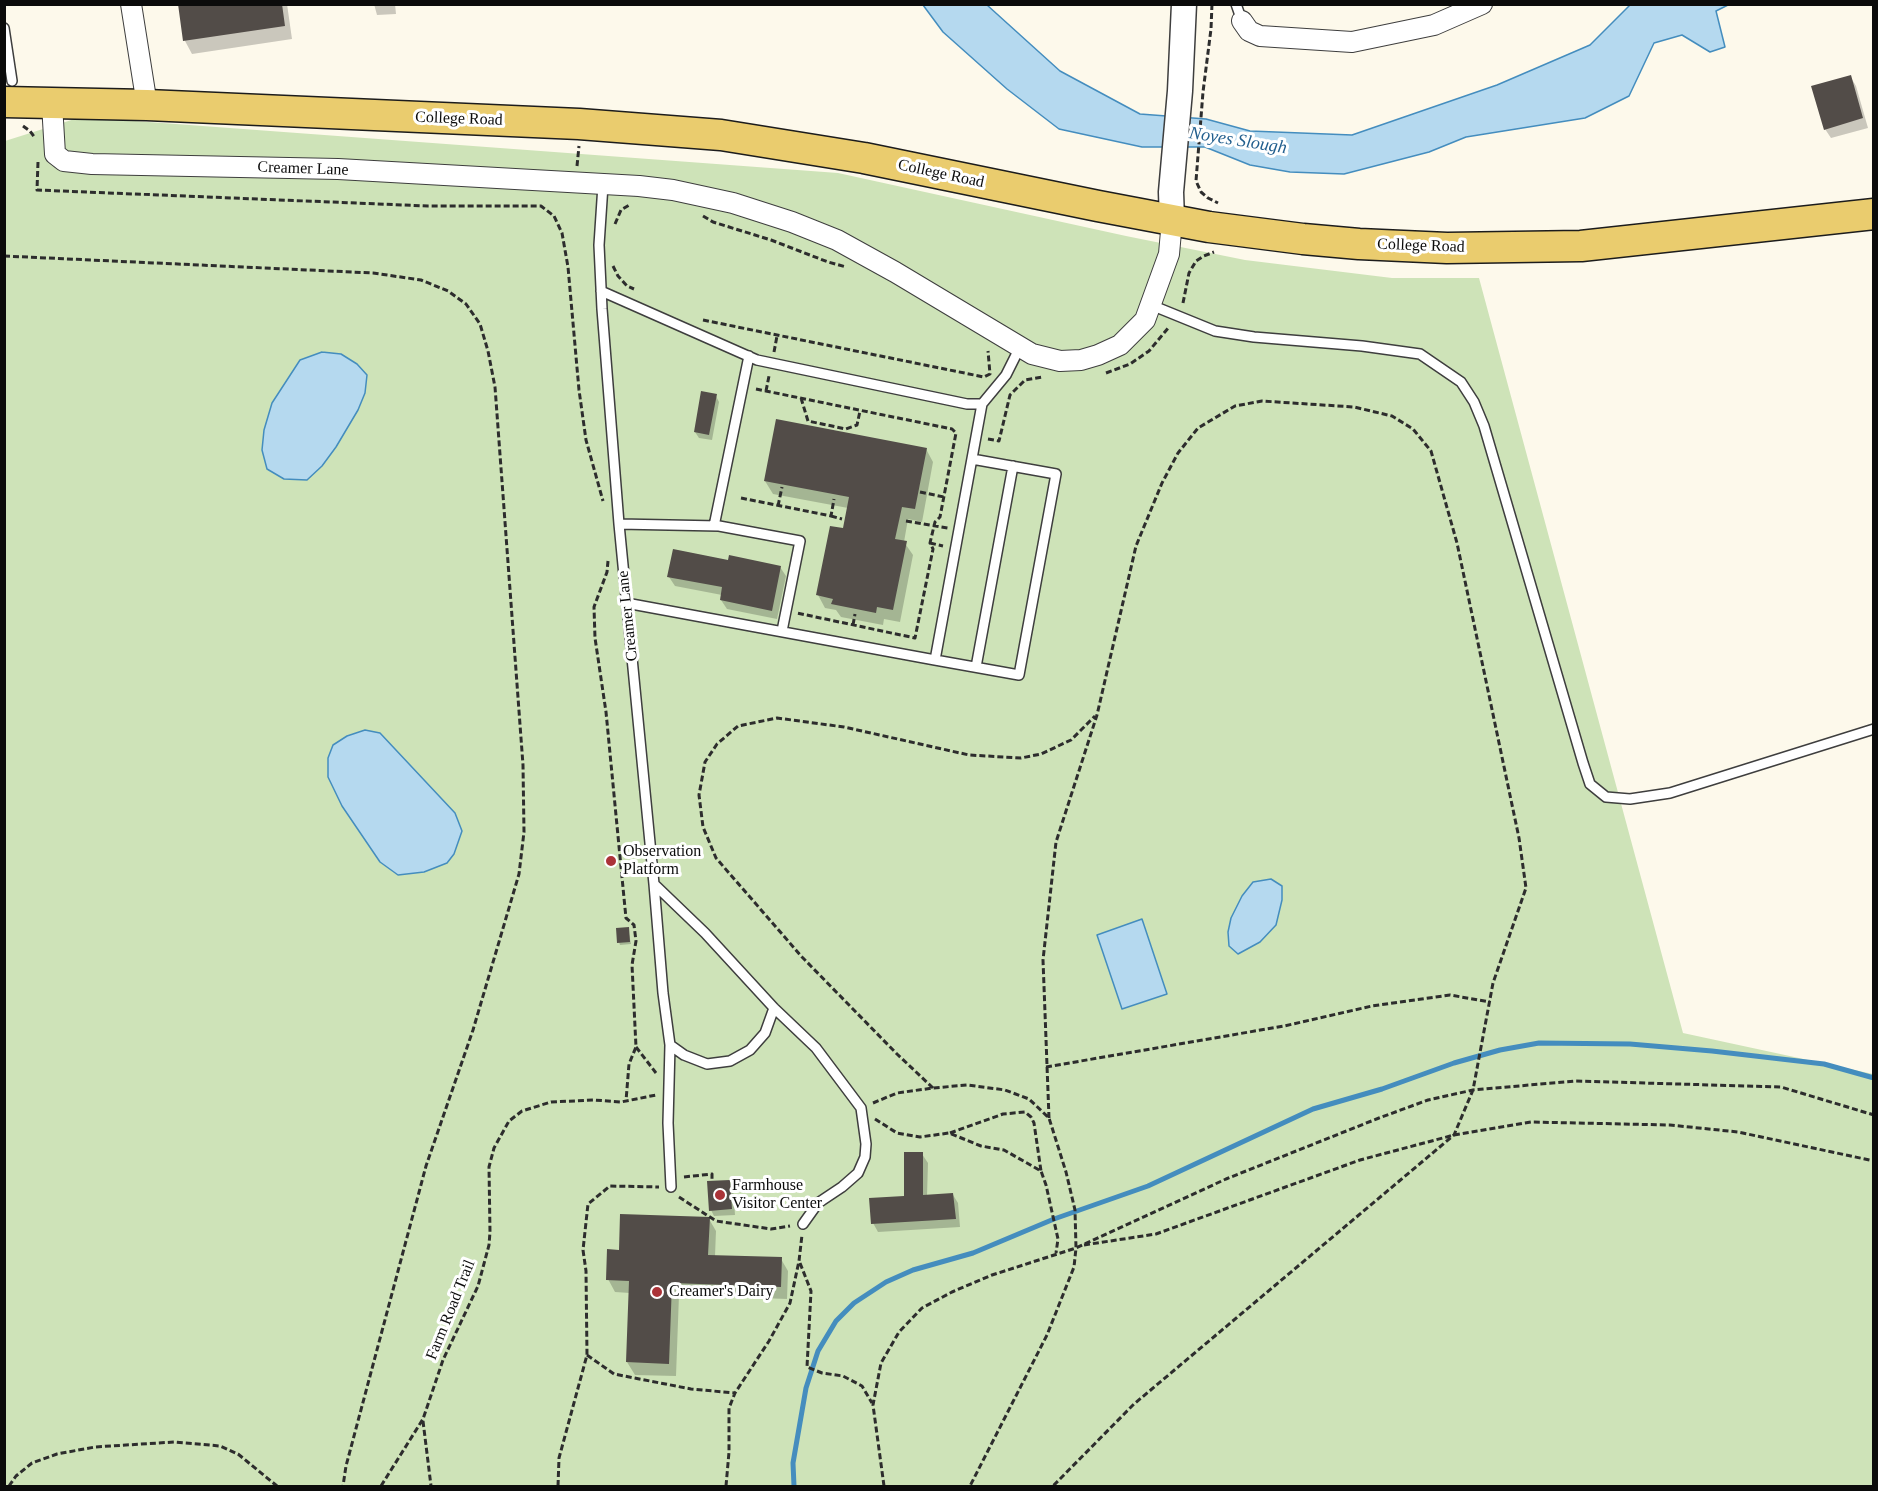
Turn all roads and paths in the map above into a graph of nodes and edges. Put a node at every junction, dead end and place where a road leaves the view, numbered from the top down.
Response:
1 (131, 4) edge
2 (1184, 4) edge
3 (1212, 4) edge
4 (1482, 4) edge
5 (1239, 13) edge
6 (4, 28) edge
7 (1192, 91) junction
8 (12, 103) edge
9 (52, 104) junction
10 (147, 105) junction
11 (36, 141) dead end
12 (38, 153) dead end
13 (1185, 165) junction
14 (603, 185) junction
15 (633, 203) dead end
16 (1223, 205) dead end
17 (695, 212) dead end
18 (1874, 214) edge
19 (1172, 220) junction
20 (614, 227) dead end
21 (1214, 252) dead end
22 (4, 256) edge
23 (612, 264) dead end
24 (853, 268) dead end
25 (635, 290) dead end
26 (601, 291) junction
27 (1152, 305) junction
28 (1179, 315) junction
29 (700, 320) dead end
30 (980, 346) dead end
31 (988, 351) junction
32 (749, 356) junction
33 (1016, 356) junction
34 (1103, 374) dead end
35 (1053, 376) dead end
36 (1032, 377) junction
37 (742, 386) junction
38 (801, 398) junction
39 (982, 404) junction
40 (861, 410) junction
41 (976, 436) junction
42 (972, 459) junction
43 (1013, 466) junction
44 (782, 487) dead end
45 (920, 492) dead end
46 (944, 497) junction
47 (741, 498) dead end
48 (834, 499) dead end
49 (778, 506) junction
50 (605, 511) dead end
51 (831, 516) junction
52 (843, 519) dead end
53 (906, 520) dead end
54 (619, 524) junction
55 (714, 526) junction
56 (934, 526) junction
57 (959, 530) junction
58 (609, 550) dead end
59 (626, 603) junction
60 (786, 611) junction
61 (855, 614) dead end
62 (853, 625) junction
63 (782, 631) junction
64 (935, 660) junction
65 (976, 667) junction
66 (1097, 715) junction
67 (1874, 729) edge
68 (654, 884) junction
69 (1490, 1002) junction
70 (774, 1008) junction
71 (670, 1045) junction
72 (636, 1047) junction
73 (1046, 1067) junction
74 (933, 1088) junction
75 (670, 1090) junction
76 (1473, 1090) junction
77 (626, 1101) junction
78 (861, 1108) junction
79 (1874, 1115) edge
80 (1049, 1118) junction
81 (950, 1133) junction
82 (1454, 1135) junction
83 (1874, 1161) edge
84 (1041, 1171) junction
85 (712, 1181) dead end
86 (670, 1182) junction
87 (803, 1224) junction
88 (1081, 1245) junction
89 (1076, 1248) junction
90 (1056, 1254) junction
91 (799, 1261) junction
92 (587, 1355) junction
93 (735, 1393) junction
94 (873, 1405) junction
95 (423, 1419) junction
96 (9, 1486) edge
97 (277, 1486) edge
98 (343, 1486) edge
99 (381, 1486) edge
100 (431, 1486) edge
101 (558, 1486) edge
102 (726, 1486) edge
103 (884, 1486) edge
104 (970, 1486) edge
105 (1053, 1486) edge

1 - 10 street
2 - 7 street
3 - 7 path
4 - 5 street
6 - 8 lane
7 - 13 street
7 - 13 path
8 - 9 main road, College Road
8 - 11 path
9 - 10 main road, College Road
9 - 14 street, Creamer Lane
10 - 19 main road, College Road
12 - 50 path
13 - 16 path
13 - 19 street
14 - 26 lane, Creamer Lane
14 - 33 street, Creamer Lane
15 - 20 path
17 - 24 path
18 - 19 main road, College Road
19 - 27 street, Creamer Lane
21 - 28 path
22 - 98 path
23 - 25 path
26 - 32 lane
26 - 54 lane, Creamer Lane
27 - 28 lane
27 - 33 street, Creamer Lane
28 - 34 path
28 - 67 lane
29 - 31 path
30 - 31 path
31 - 33 path
32 - 37 lane
32 - 39 lane
33 - 36 path
33 - 39 lane
35 - 36 path
36 - 41 path
37 - 38 path
37 - 55 lane
38 - 40 path
38 - 40 path
39 - 41 lane
40 - 46 path
41 - 42 lane
42 - 43 lane
42 - 57 lane
43 - 65 lane
43 - 65 lane
44 - 49 path
45 - 46 path
46 - 56 path
47 - 49 path
48 - 51 path
49 - 51 path
51 - 52 path
53 - 56 path
54 - 55 lane
54 - 59 lane, Creamer Lane
55 - 60 lane
56 - 57 path
56 - 62 path
57 - 64 lane
58 - 72 path
59 - 63 lane
59 - 68 lane, Creamer Lane
60 - 62 path
60 - 63 lane
61 - 62 path
63 - 64 lane
64 - 65 lane
66 - 69 path
66 - 73 path
66 - 74 path
68 - 70 lane
68 - 71 lane, Creamer Lane
69 - 73 path
69 - 76 path
70 - 71 lane
70 - 78 lane
71 - 75 lane, Creamer Lane
72 - 75 path
72 - 77 path
73 - 80 path
74 - 78 path
74 - 80 path
75 - 77 path, Farm Road Trail
75 - 86 lane, Creamer Lane
76 - 79 path
76 - 82 path
76 - 88 path
77 - 95 path, Farm Road Trail
78 - 81 path
78 - 87 lane
80 - 89 path
81 - 84 path
81 - 84 path
82 - 83 path
82 - 88 path
82 - 105 path
84 - 90 path
85 - 86 path
86 - 87 path
86 - 92 path
87 - 91 path
88 - 89 path
89 - 90 path
89 - 104 path
90 - 94 path
91 - 93 path
91 - 94 path
92 - 93 path
92 - 101 path
93 - 102 path
94 - 103 path
95 - 99 path, Farm Road Trail
95 - 100 path
96 - 97 path

